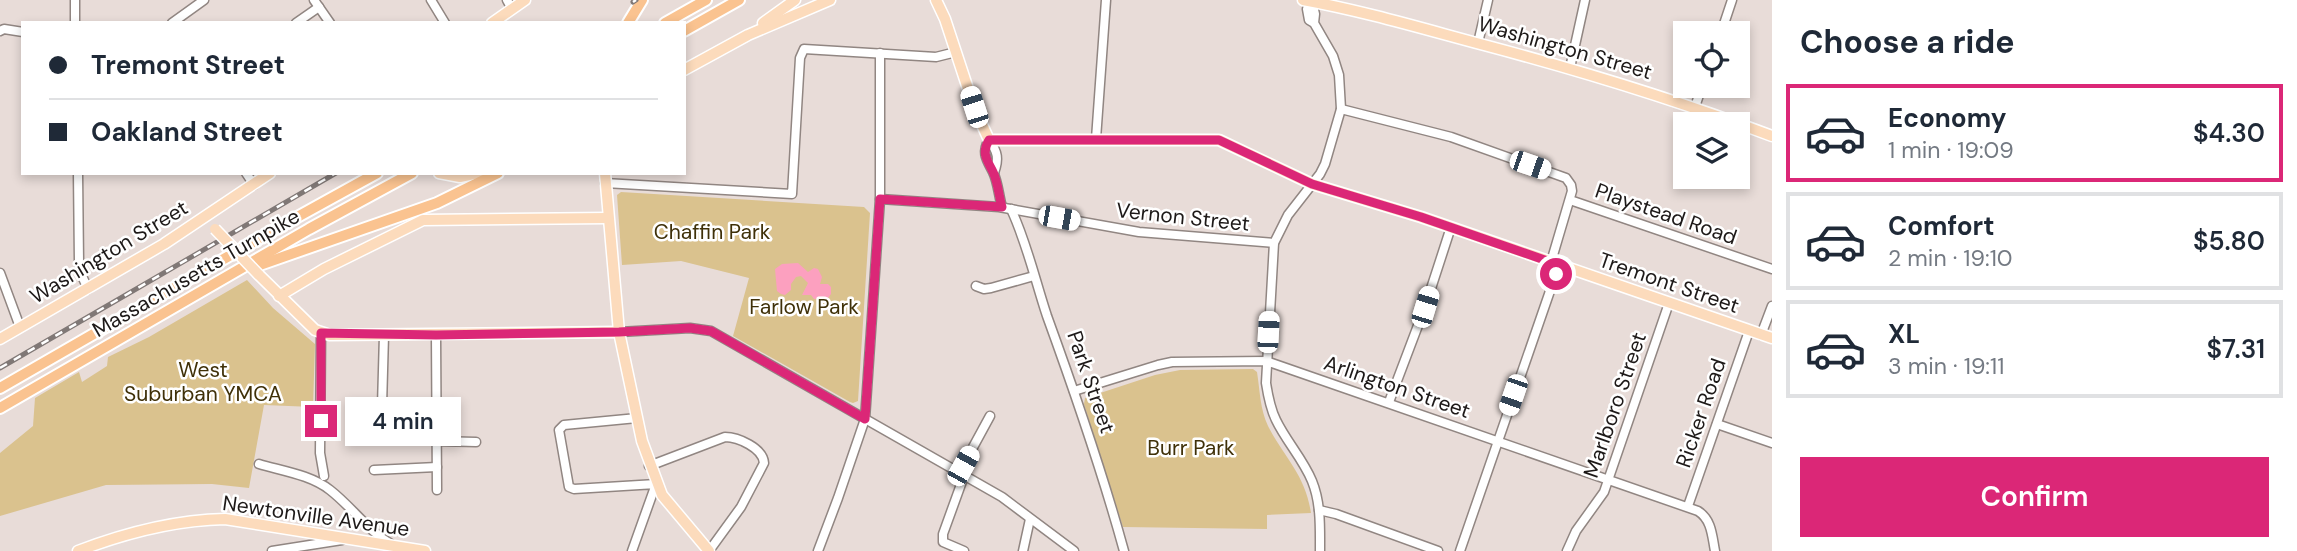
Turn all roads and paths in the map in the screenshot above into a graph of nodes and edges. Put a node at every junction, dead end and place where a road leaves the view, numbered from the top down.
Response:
1 (75, 0) edge
2 (204, 0) edge
3 (431, 0) edge
4 (525, 0) edge
5 (706, 0) edge
6 (739, 0) edge
7 (795, 0) edge
8 (830, 0) edge
9 (1106, 0) edge
10 (1488, 0) edge
11 (1585, 0) edge
12 (1732, 0) edge
13 (937, 1) edge
14 (1308, 1) edge
15 (641, 2) edge
16 (317, 4) edge
17 (509, 5) edge
18 (75, 21) edge
19 (175, 21) edge
20 (298, 21) edge
21 (329, 21) edge
22 (444, 21) edge
23 (495, 21) edge
24 (629, 21) edge
25 (669, 21) edge
26 (1725, 21) edge
27 (1, 27) edge
28 (686, 30) edge
29 (21, 32) edge
30 (739, 39) junction
31 (1478, 43) junction
32 (956, 52) junction
33 (880, 53) junction
34 (1570, 68) junction
35 (686, 69) edge
36 (1698, 98) edge
37 (1695, 107) junction
38 (1341, 109) junction
39 (1772, 136) edge
40 (1096, 139) junction
41 (989, 140) junction
42 (78, 175) edge
43 (247, 175) edge
44 (268, 175) edge
45 (373, 175) edge
46 (408, 175) edge
47 (448, 175) edge
48 (468, 175) edge
49 (494, 175) edge
50 (605, 178) edge
51 (1312, 184) junction
52 (254, 185) junction
53 (880, 199) junction
54 (1570, 200) junction
55 (1006, 208) junction
56 (1033, 213) junction
57 (205, 218) junction
58 (608, 218) junction
59 (1019, 227) junction
60 (1451, 227) junction
61 (1274, 243) junction
62 (1555, 263) junction
63 (1772, 269) edge
64 (0, 273) edge
65 (228, 276) junction
66 (1034, 276) junction
67 (976, 286) dead end
68 (88, 289) junction
69 (279, 296) junction
70 (1669, 303) junction
71 (1772, 306) edge
72 (20, 327) junction
73 (1749, 331) junction
74 (619, 332) junction
75 (321, 333) junction
76 (384, 335) junction
77 (436, 335) junction
78 (1761, 335) junction
79 (1772, 338) edge
80 (0, 339) edge
81 (1266, 361) junction
82 (0, 388) edge
83 (1074, 391) junction
84 (1390, 402) junction
85 (382, 406) dead end
86 (0, 408) edge
87 (990, 416) dead end
88 (637, 418) junction
89 (865, 419) junction
90 (1717, 424) junction
91 (437, 440) junction
92 (1497, 441) junction
93 (476, 442) dead end
94 (1772, 443) edge
95 (259, 464) dead end
96 (649, 466) junction
97 (437, 467) junction
98 (374, 470) dead end
99 (962, 474) junction
100 (324, 481) junction
101 (1608, 481) junction
102 (656, 484) junction
103 (437, 490) dead end
104 (1688, 506) junction
105 (1319, 510) junction
106 (1030, 519) junction
107 (344, 540) junction
108 (397, 547) junction
109 (78, 551) edge
110 (272, 551) edge
111 (425, 551) edge
112 (632, 551) edge
113 (709, 551) edge
114 (818, 551) edge
115 (964, 551) edge
116 (1023, 551) edge
117 (1074, 551) edge
118 (1124, 551) edge
119 (1320, 551) edge
120 (1438, 551) edge
121 (1460, 551) edge
122 (1567, 551) edge
123 (1716, 551) edge

1 - 18 street
2 - 19 street
3 - 22 street
4 - 17 main road
5 - 25 highway
6 - 28 highway
7 - 30 main road
8 - 30 main road
9 - 40 street
10 - 31 street
11 - 34 street
12 - 26 street
13 - 32 main road, Park Street
14 - 31 main road, Washington Street
14 - 38 street
15 - 24 highway
16 - 20 street
16 - 21 street
17 - 23 main road
27 - 29 street
30 - 35 main road
31 - 34 main road, Washington Street
32 - 33 street
32 - 41 main road, Park Street
33 - 50 street
33 - 53 street
34 - 37 main road, Washington Street
36 - 37 street
37 - 39 main road, Washington Street
38 - 51 street
38 - 54 street
40 - 41 main road, Tremont Street
40 - 51 main road, Tremont Street
41 - 55 street, Park Street
42 - 68 street
43 - 52 street
44 - 52 main road, Washington Street
45 - 82 highway, Massachusetts Turnpike
46 - 65 highway, Massachusetts Turnpike
47 - 48 main road
49 - 65 highway
50 - 58 main road
51 - 60 main road, Tremont Street
51 - 61 street
52 - 57 main road, Washington Street
53 - 55 street, Vernon Street
53 - 89 street
54 - 62 street, Playstead Road
54 - 63 street, Playstead Road
55 - 56 street, Vernon Street
55 - 59 street, Park Street
56 - 59 street
56 - 61 street, Vernon Street
57 - 68 main road, Washington Street
57 - 69 main road, bridge
58 - 69 main road
58 - 74 main road
59 - 66 street, Park Street
60 - 62 main road, Tremont Street
60 - 84 street
61 - 81 street
62 - 70 main road, Tremont Street
62 - 92 street, Playstead Road
64 - 72 street
65 - 86 highway, Massachusetts Turnpike
66 - 67 street
66 - 83 street, Park Street
68 - 72 main road, Washington Street
69 - 75 main road
70 - 73 main road, Tremont Street
70 - 101 street, Marlboro Street
71 - 78 street
72 - 80 main road, Washington Street
73 - 78 main road, Tremont Street
73 - 90 street, Ricker Road
74 - 77 main road
74 - 88 main road
74 - 89 street
75 - 76 main road
75 - 100 street
76 - 77 main road
76 - 85 street
77 - 91 street
78 - 79 main road, Tremont Street
81 - 83 street, Arlington Street
81 - 84 street, Arlington Street
81 - 105 street
83 - 118 street, Park Street
84 - 92 street, Arlington Street
87 - 99 street
88 - 96 main road
88 - 102 street
89 - 99 street
89 - 114 street
90 - 94 street
90 - 104 street, Ricker Road
91 - 93 street
91 - 97 street
92 - 101 street, Arlington Street
92 - 121 street, Playstead Road
95 - 100 street
96 - 102 main road
96 - 113 street
97 - 98 street
97 - 103 street
99 - 106 street
99 - 115 street
100 - 108 street
101 - 104 street, Arlington Street
101 - 122 street, Marlboro Street
102 - 112 street
102 - 113 main road
104 - 123 street
105 - 119 street
105 - 120 street
106 - 116 street
106 - 117 street
107 - 108 main road, Newtonville Avenue
107 - 109 main road, Newtonville Avenue
107 - 110 street
108 - 111 main road, Newtonville Avenue

